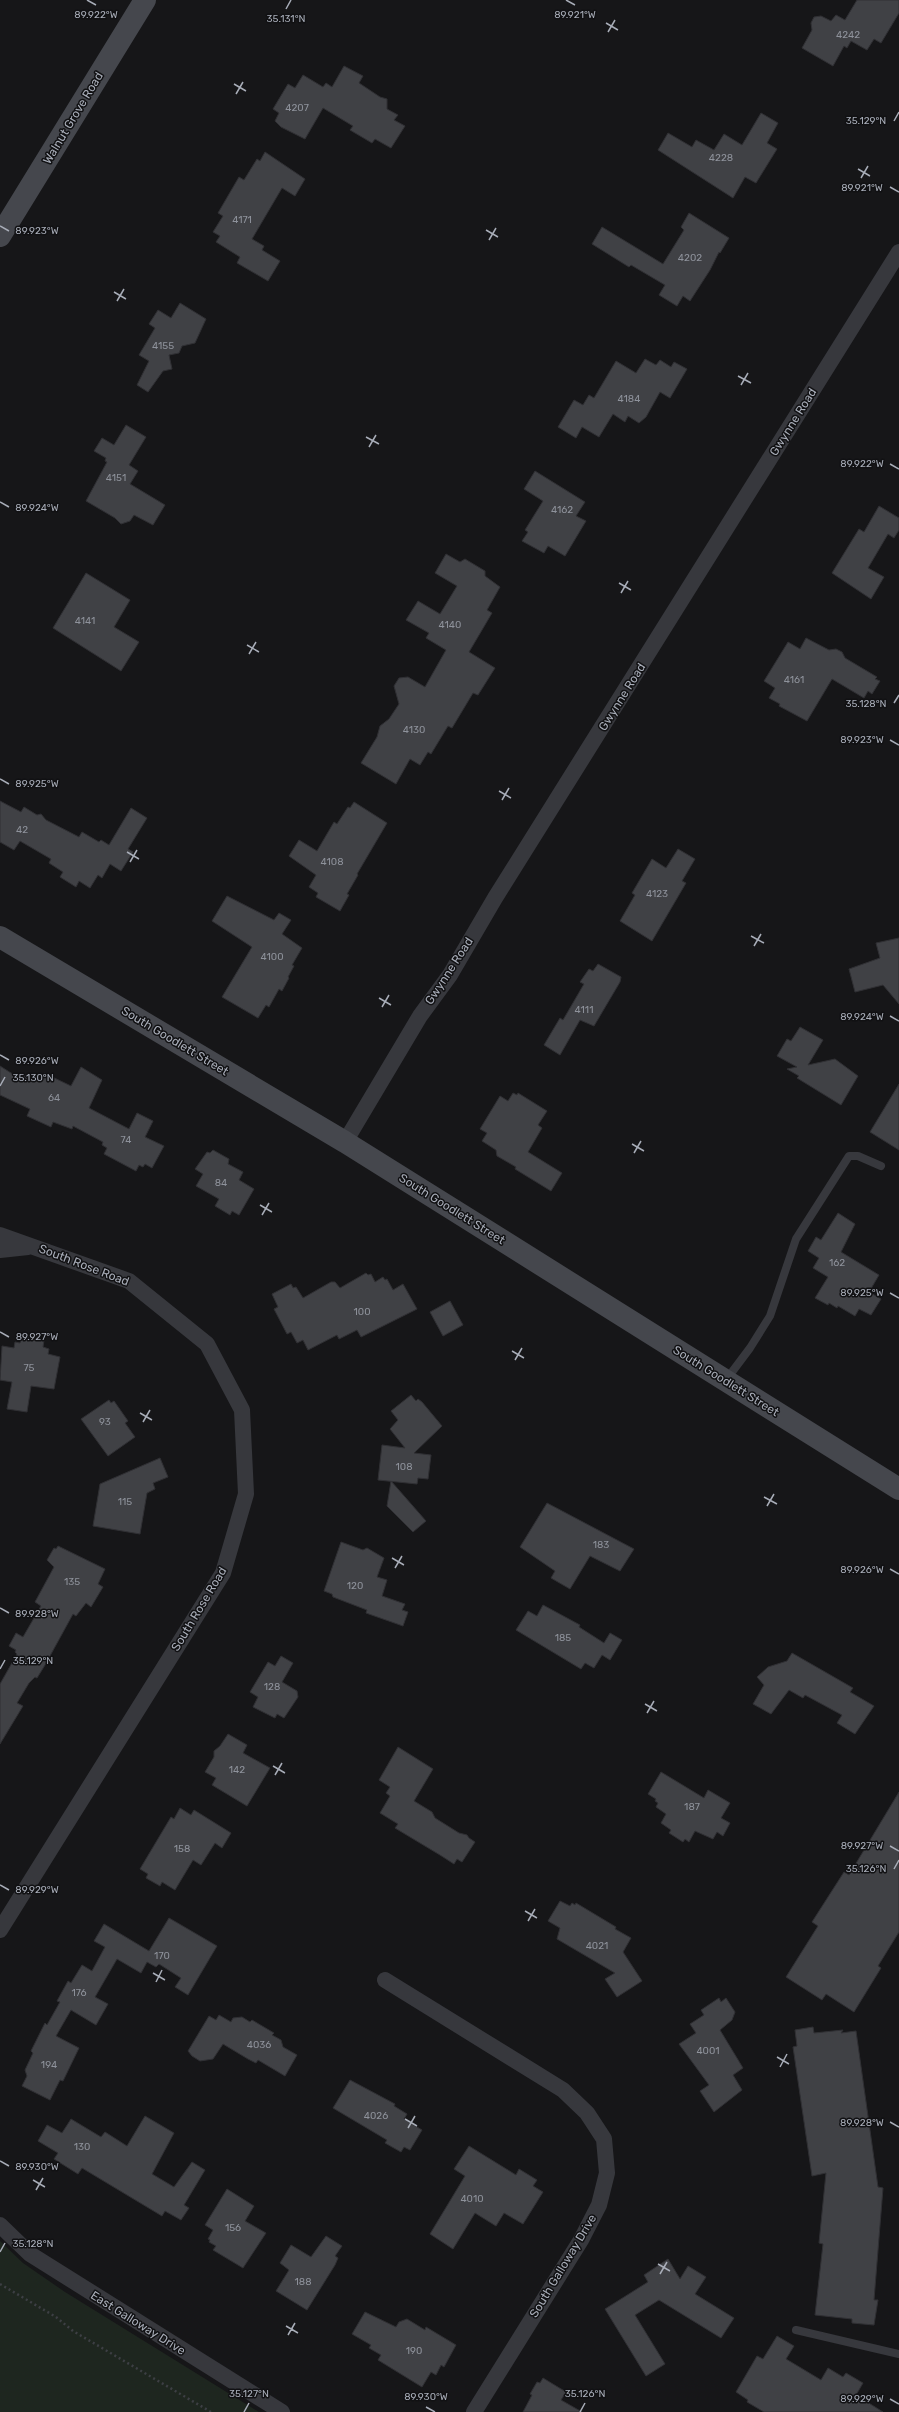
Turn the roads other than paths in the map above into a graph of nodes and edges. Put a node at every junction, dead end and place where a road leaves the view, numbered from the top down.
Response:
1 (145, 0) edge
2 (0, 236) edge
3 (899, 252) edge
4 (0, 937) edge
5 (345, 1142) junction
6 (881, 1166) dead end
7 (0, 1235) edge
8 (37, 1247) junction
9 (0, 1250) edge
10 (725, 1380) junction
11 (899, 1489) edge
12 (0, 1930) edge
13 (385, 1980) dead end
14 (0, 2225) edge
15 (796, 2330) dead end
16 (899, 2354) edge
17 (282, 2412) edge
18 (474, 2412) edge

1 - 2 main road, Walnut Grove Road
3 - 5 street, Gwynne Road
4 - 5 main road, South Goodlett Street
5 - 10 main road, South Goodlett Street
6 - 10 lane
7 - 8 street, South Rose Road
8 - 9 street
8 - 12 street, South Rose Road
10 - 11 main road, South Goodlett Street
13 - 18 street, South Galloway Drive
14 - 17 street, East Galloway Drive
15 - 16 lane

